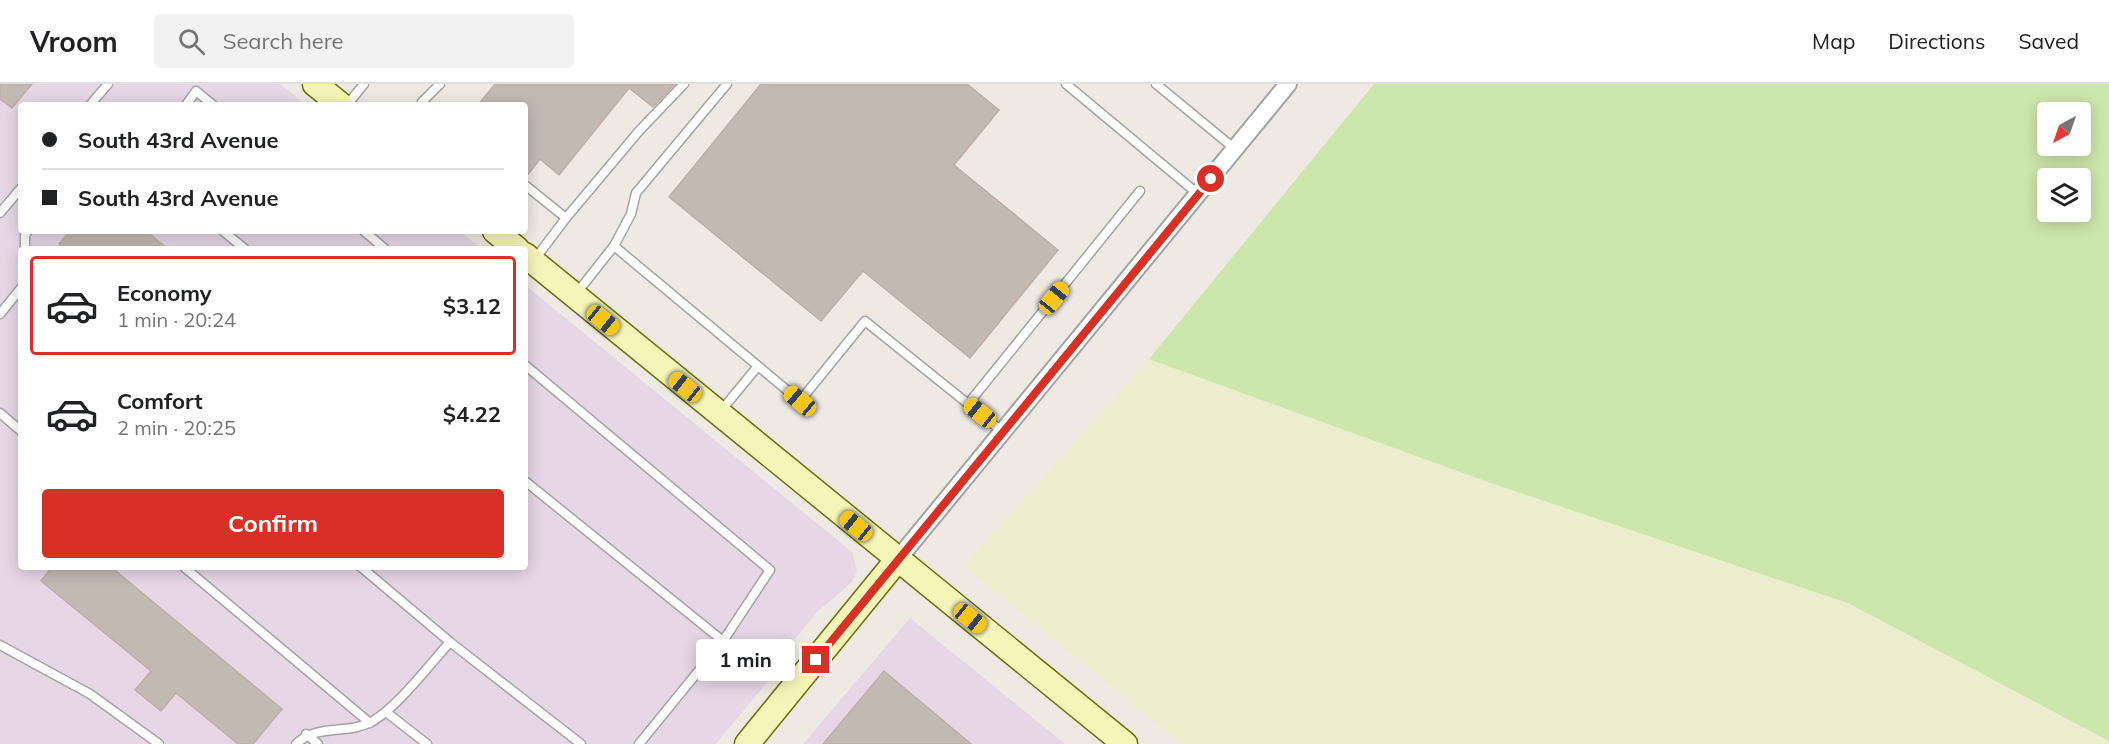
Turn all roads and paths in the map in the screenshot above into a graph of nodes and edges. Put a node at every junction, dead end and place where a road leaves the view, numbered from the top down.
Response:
1 (108, 84) edge
2 (315, 84) edge
3 (364, 84) edge
4 (440, 84) edge
5 (684, 84) edge
6 (727, 84) edge
7 (1066, 84) edge
8 (1156, 84) edge
9 (1288, 84) edge
10 (93, 102) edge
11 (188, 102) edge
12 (209, 102) edge
13 (337, 102) edge
14 (349, 102) edge
15 (424, 102) edge
16 (1235, 149) junction
17 (528, 187) edge
18 (18, 192) edge
19 (1140, 192) dead end
20 (1198, 194) junction
21 (0, 213) edge
22 (566, 218) junction
23 (227, 234) edge
24 (368, 234) edge
25 (499, 234) edge
26 (241, 246) edge
27 (382, 246) edge
28 (513, 246) edge
29 (614, 246) junction
30 (528, 253) edge
31 (528, 259) edge
32 (18, 292) edge
33 (574, 297) junction
34 (0, 314) edge
35 (758, 366) junction
36 (528, 368) edge
37 (968, 404) junction
38 (0, 413) edge
39 (718, 414) junction
40 (18, 428) edge
41 (1003, 432) junction
42 (528, 483) edge
43 (898, 559) junction
44 (187, 570) edge
45 (365, 570) edge
46 (723, 641) junction
47 (450, 642) junction
48 (0, 645) edge
49 (386, 712) junction
50 (370, 723) junction
51 (306, 734) junction
52 (159, 744) edge
53 (296, 744) edge
54 (318, 744) edge
55 (427, 744) edge
56 (581, 744) edge
57 (639, 744) edge
58 (747, 744) edge
59 (1125, 744) edge

1 - 10 lane
2 - 13 main road
3 - 14 lane
4 - 15 lane
5 - 22 lane
6 - 29 lane
7 - 20 lane
8 - 16 lane
9 - 16 street
11 - 12 lane
16 - 20 street
17 - 22 lane
18 - 21 lane
19 - 37 lane
20 - 41 street
22 - 30 lane
23 - 26 lane
24 - 27 lane
25 - 28 main road
29 - 33 lane
29 - 35 lane
31 - 33 main road
32 - 34 lane
33 - 39 main road
35 - 37 lane
35 - 39 lane
36 - 46 lane
37 - 41 lane
38 - 40 lane
39 - 43 main road
41 - 43 street
42 - 46 lane
43 - 58 main road
43 - 59 main road
44 - 50 lane
45 - 47 lane
46 - 57 lane
47 - 49 lane
47 - 56 lane
48 - 52 lane
49 - 50 lane
49 - 55 lane
50 - 51 lane
51 - 53 lane
51 - 54 lane

